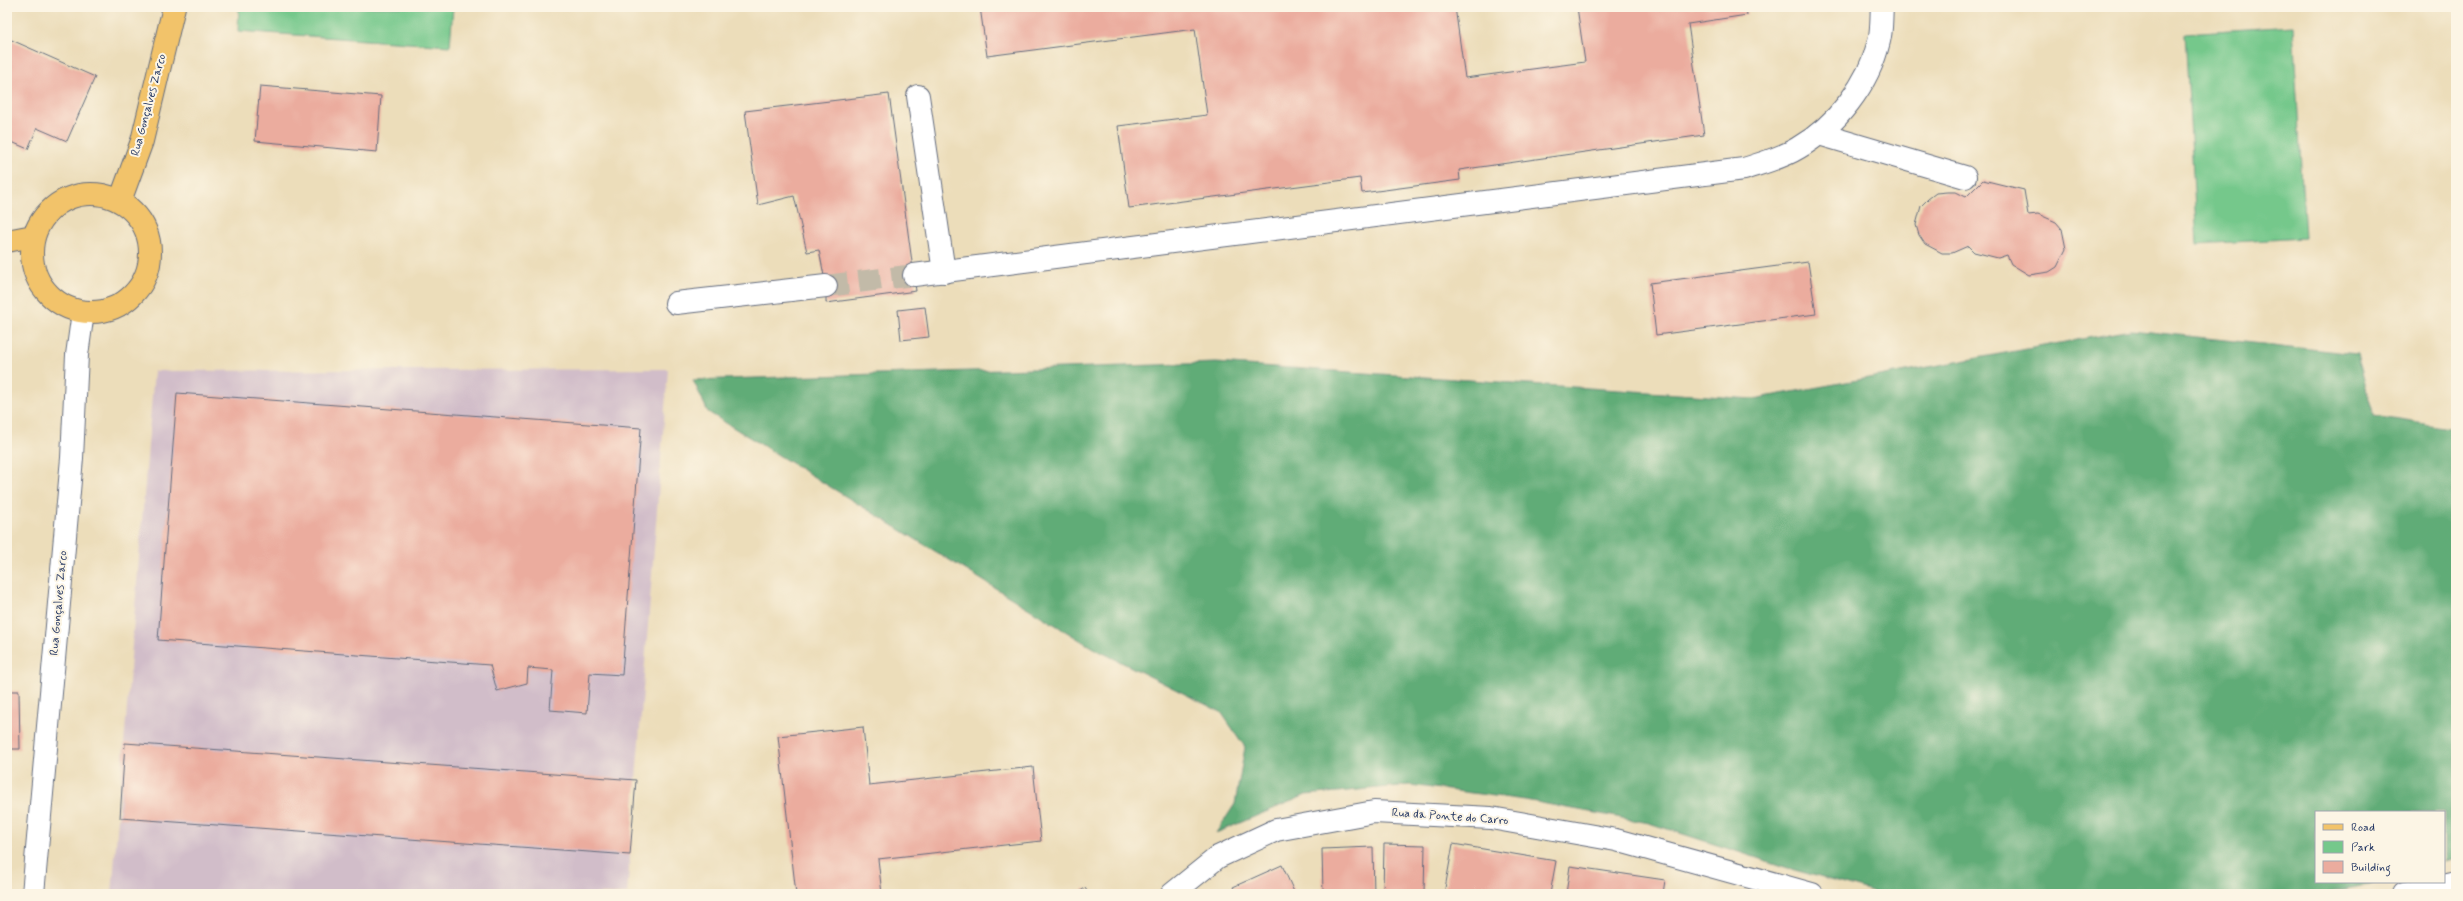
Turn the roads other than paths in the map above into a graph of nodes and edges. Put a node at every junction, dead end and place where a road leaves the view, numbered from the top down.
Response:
1 (174, 7) edge
2 (1882, 7) edge
3 (918, 96) dead end
4 (1819, 134) junction
5 (1965, 178) dead end
6 (120, 201) junction
7 (33, 236) junction
8 (7, 241) edge
9 (944, 272) junction
10 (914, 276) tunnel mouth
11 (826, 286) tunnel mouth
12 (676, 303) dead end
13 (83, 312) junction
14 (2456, 883) edge
15 (33, 894) edge
16 (1172, 894) edge
17 (1812, 894) edge
18 (2404, 894) edge

1 - 6 main road, Rua Gonçalves Zarco
2 - 4 street
3 - 9 street
4 - 5 street
4 - 9 street
6 - 7 main road
6 - 13 main road
7 - 8 main road
7 - 13 main road
9 - 10 street
11 - 12 street
13 - 15 street, Rua Gonçalves Zarco
14 - 18 street
16 - 17 street, Rua da Ponte do Carro

